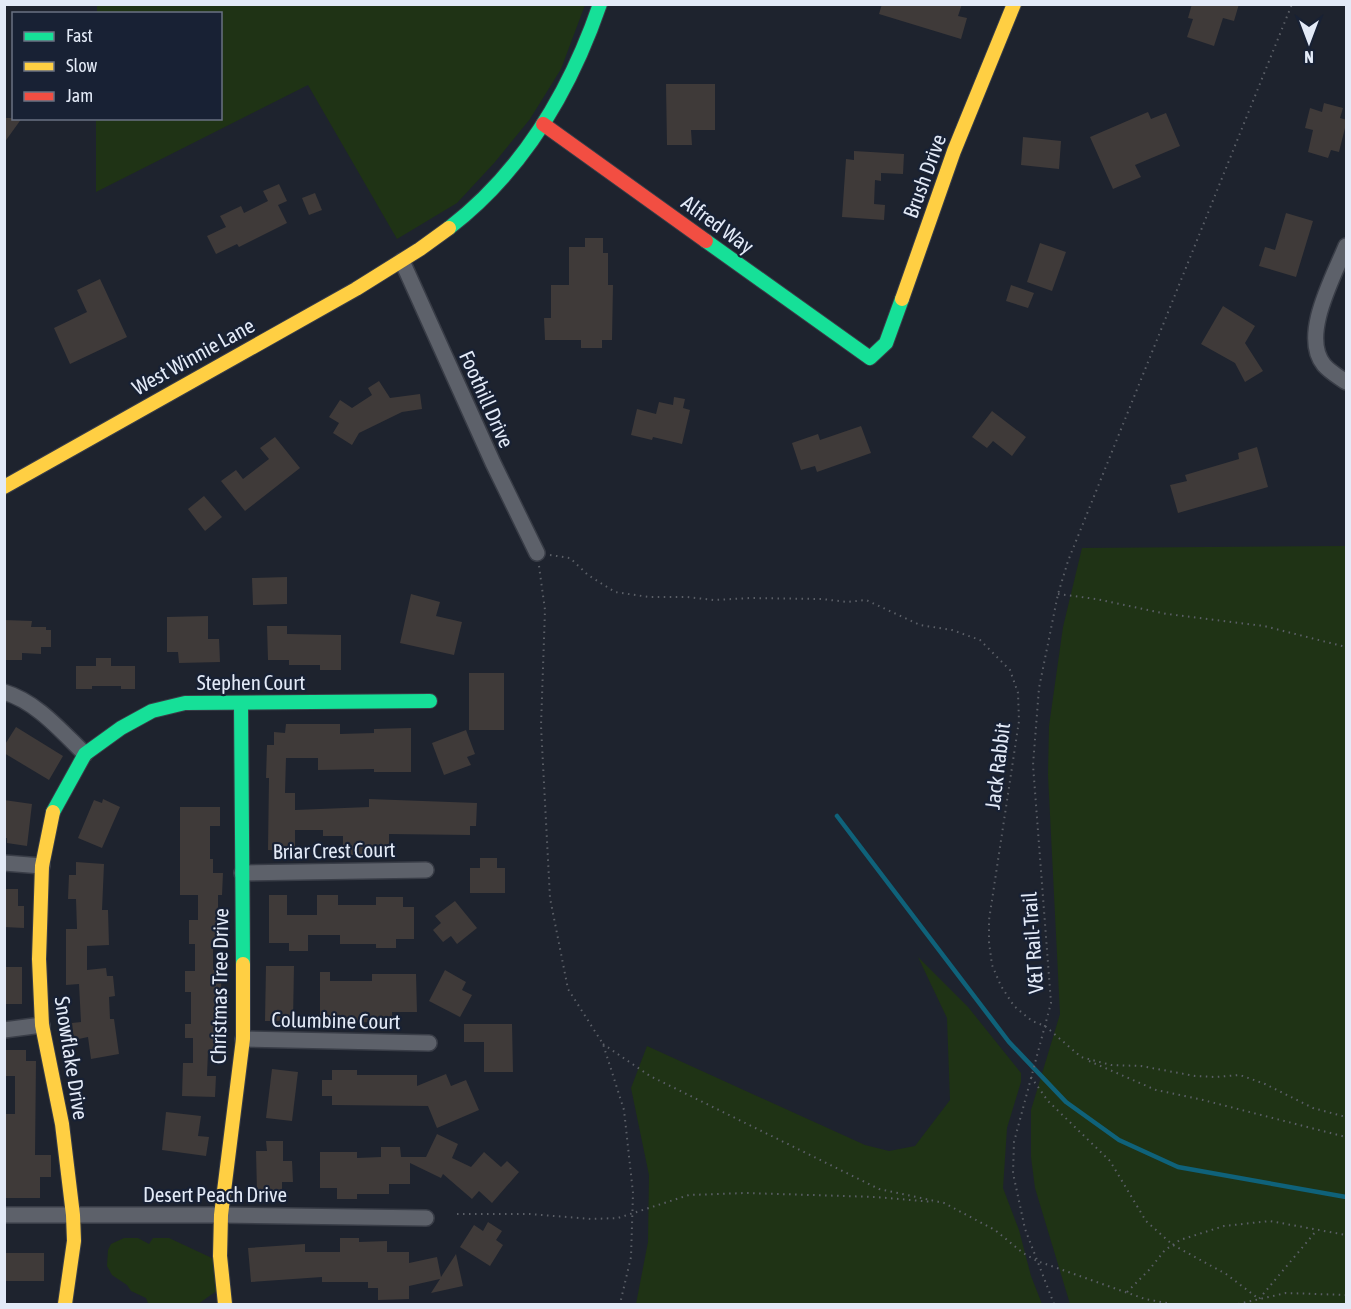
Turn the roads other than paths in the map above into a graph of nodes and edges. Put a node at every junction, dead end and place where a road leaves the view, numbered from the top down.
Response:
1 (600, 4) edge
2 (1014, 4) edge
3 (543, 124) junction
4 (1347, 246) edge
5 (402, 261) junction
6 (870, 358) joint
7 (1347, 382) edge
8 (4, 487) edge
9 (537, 553) road end
10 (4, 692) edge
11 (430, 701) dead end
12 (241, 703) junction
13 (85, 754) junction
14 (4, 863) edge
15 (42, 866) junction
16 (426, 870) dead end
17 (242, 873) junction
18 (42, 1025) junction
19 (4, 1030) edge
20 (243, 1040) junction
21 (429, 1043) dead end
22 (4, 1215) edge
23 (73, 1215) junction
24 (221, 1215) junction
25 (426, 1218) dead end
26 (65, 1305) edge
27 (225, 1305) edge

1 - 3 street, West Winnie Lane
2 - 6 street, Brush Drive
3 - 5 street, West Winnie Lane
3 - 6 street, Alfred Way
4 - 7 street
5 - 8 street, West Winnie Lane
5 - 9 street, Foothill Drive
10 - 13 street
11 - 12 street, Stephen Court
12 - 13 street, Stephen Court
12 - 17 street, Christmas Tree Drive
13 - 15 street, Snowflake Drive
14 - 15 street
15 - 18 street, Snowflake Drive
16 - 17 street, Briar Crest Court
17 - 20 street, Christmas Tree Drive
18 - 19 street
18 - 23 street, Snowflake Drive
20 - 21 street, Columbine Court
20 - 24 street, Christmas Tree Drive
22 - 23 street, Desert Peach Drive
23 - 24 street, Desert Peach Drive
23 - 26 street, Snowflake Drive
24 - 25 street, Desert Peach Drive
24 - 27 street, Christmas Tree Drive

